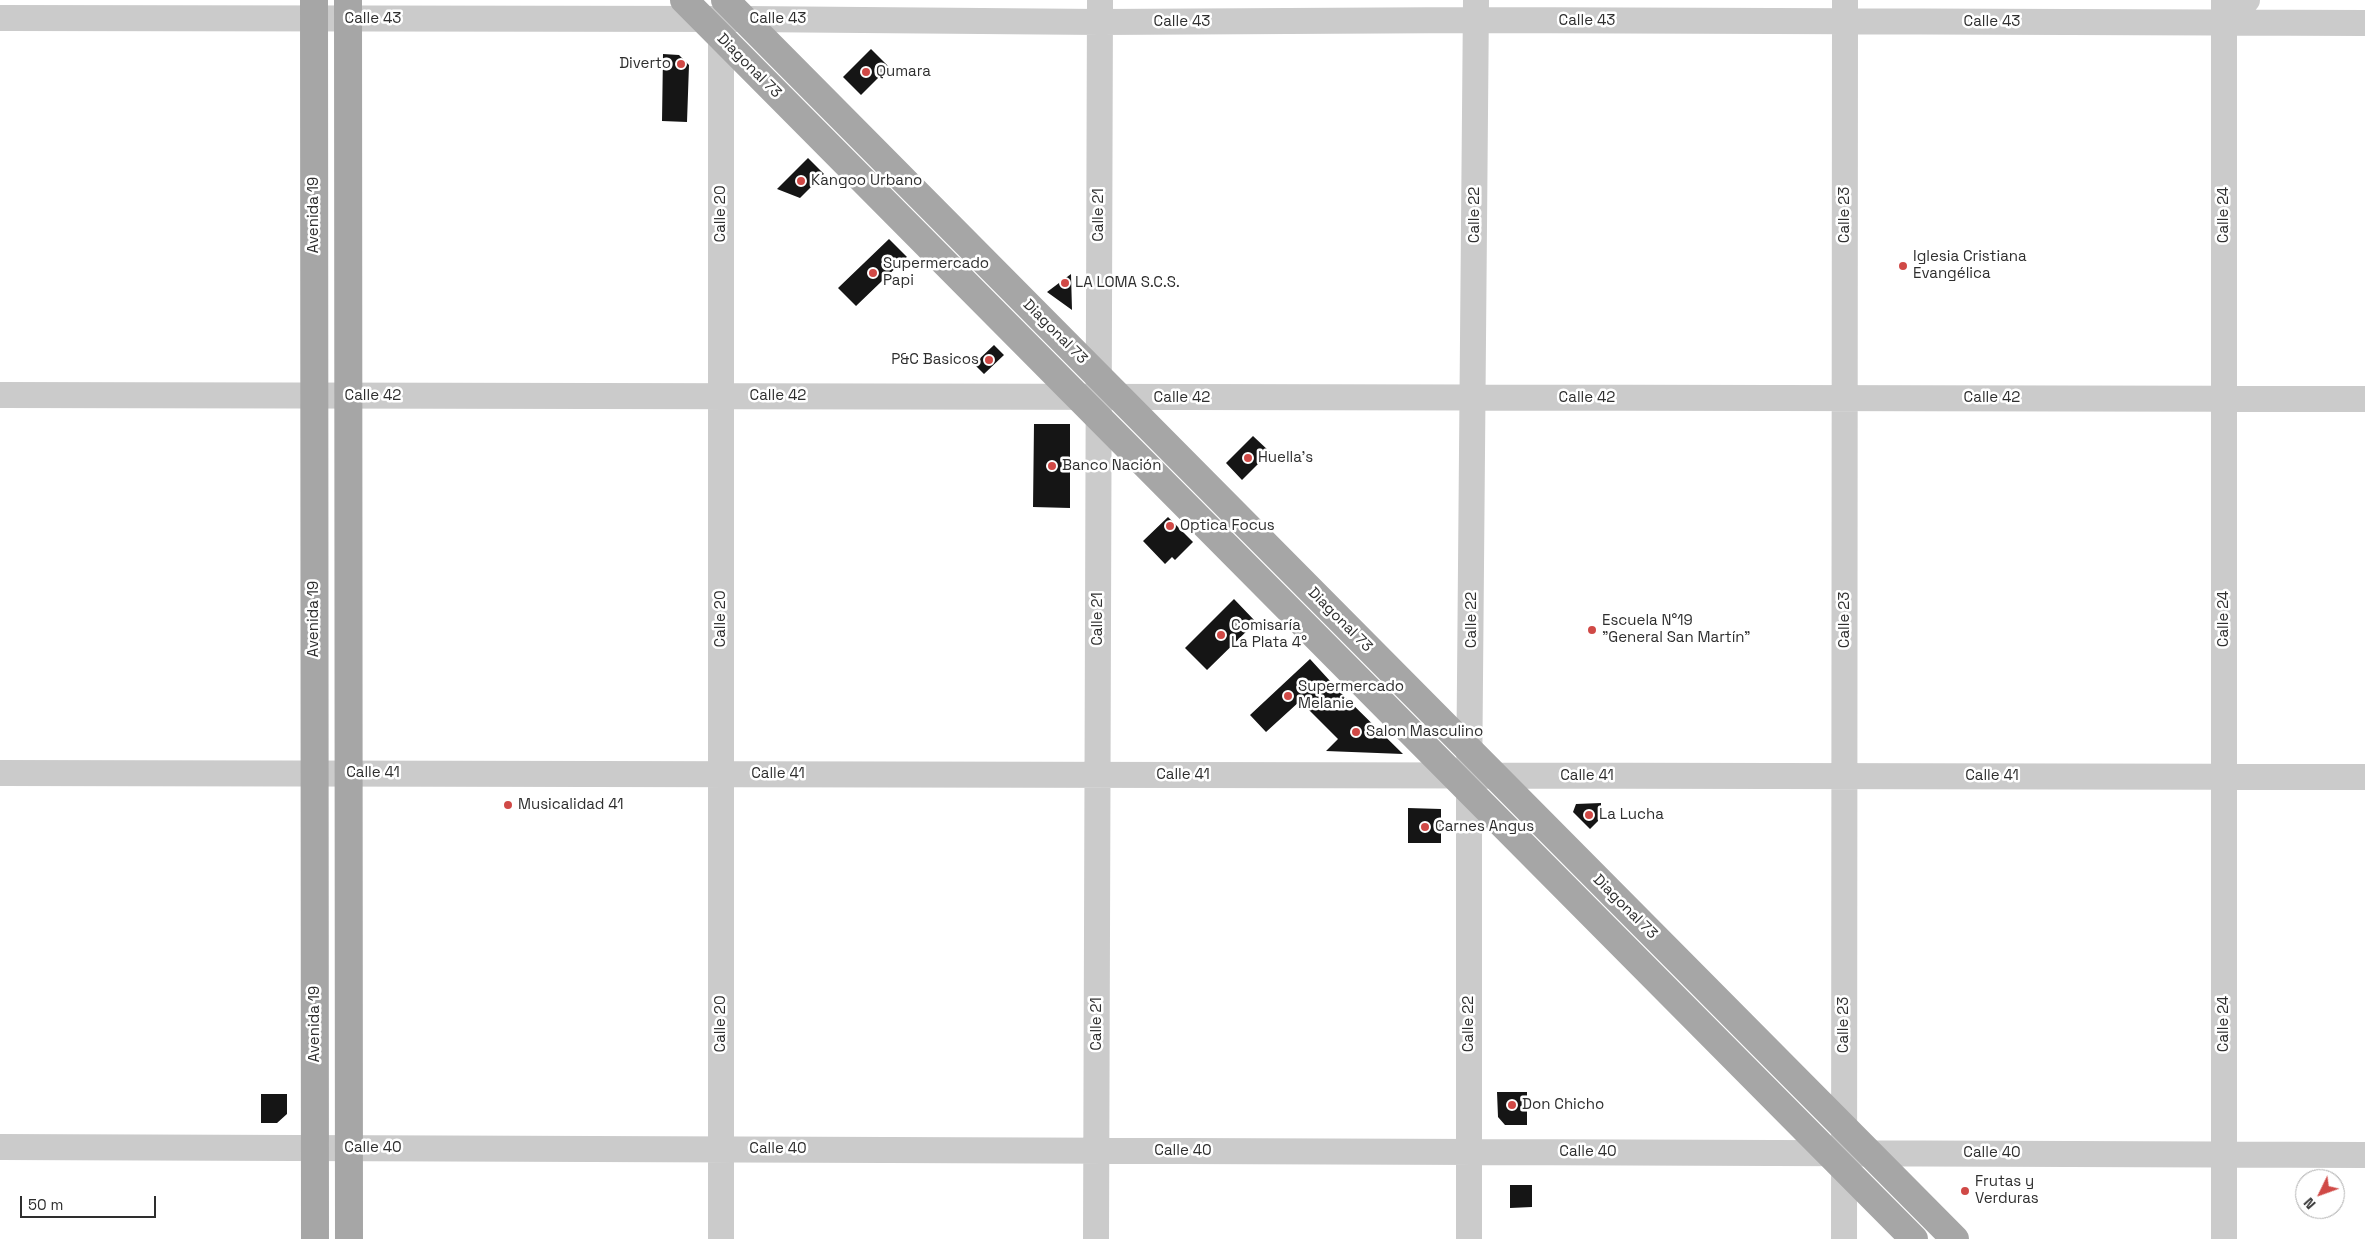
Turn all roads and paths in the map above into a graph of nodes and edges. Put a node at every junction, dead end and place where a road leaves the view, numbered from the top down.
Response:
1 (684, 0) edge
2 (2247, 0) edge
3 (314, 10) edge
4 (348, 10) edge
5 (1476, 10) edge
6 (1100, 11) edge
7 (1845, 11) edge
8 (2224, 11) edge
9 (723, 16) edge
10 (0, 18) edge
11 (2365, 23) edge
12 (0, 395) edge
13 (314, 395) junction
14 (348, 396) junction
15 (720, 396) junction
16 (1099, 397) junction
17 (1474, 398) junction
18 (1845, 398) junction
19 (2224, 399) junction
20 (2365, 399) edge
21 (0, 773) edge
22 (314, 773) junction
23 (348, 773) junction
24 (1472, 773) junction
25 (721, 774) junction
26 (1098, 775) junction
27 (1844, 776) junction
28 (2224, 777) junction
29 (2365, 777) edge
30 (0, 1147) edge
31 (315, 1148) junction
32 (349, 1148) junction
33 (721, 1149) junction
34 (1097, 1150) junction
35 (1846, 1151) junction
36 (1469, 1152) junction
37 (2224, 1154) junction
38 (2365, 1155) edge
39 (315, 1239) edge
40 (349, 1239) edge
41 (721, 1239) edge
42 (1096, 1239) edge
43 (1469, 1239) edge
44 (1844, 1239) edge
45 (1914, 1239) edge
46 (1955, 1239) edge
47 (2224, 1239) edge

1 - 9 main road, Diagonal 73
2 - 8 street
3 - 4 street, Calle 43
3 - 10 street, Calle 43
3 - 13 main road, Avenida 19
4 - 9 street, Calle 43
4 - 14 main road
5 - 6 street, Calle 43
5 - 7 street, Calle 43
5 - 17 street, Calle 22
6 - 9 street, Calle 43
6 - 16 street, Calle 21
7 - 8 street, Calle 43
7 - 18 street, Calle 23
8 - 11 street, Calle 43
8 - 19 street, Calle 24
9 - 15 street, Calle 20
9 - 16 main road, Diagonal 73
12 - 13 street, Calle 42
13 - 14 street, Calle 42
13 - 22 main road, Avenida 19
14 - 15 street, Calle 42
14 - 23 main road
15 - 16 street, Calle 42
15 - 25 street, Calle 20
16 - 17 street, Calle 42
16 - 24 main road, Diagonal 73
16 - 26 street, Calle 21
17 - 18 street, Calle 42
17 - 24 street, Calle 22
18 - 19 street, Calle 42
18 - 27 street, Calle 23
19 - 20 street, Calle 42
19 - 28 street, Calle 24
21 - 22 street, Calle 41
22 - 23 street, Calle 41
22 - 31 main road, Avenida 19
23 - 25 street, Calle 41
23 - 32 main road
24 - 26 street, Calle 41
24 - 27 street, Calle 41
24 - 35 main road, Diagonal 73
24 - 36 street, Calle 22
25 - 26 street, Calle 41
25 - 33 street, Calle 20
26 - 34 street, Calle 21
27 - 28 street, Calle 41
27 - 35 street, Calle 23
28 - 29 street, Calle 41
28 - 37 street, Calle 24
30 - 31 street, Calle 40
31 - 32 street, Calle 40
31 - 39 main road, Avenida 19
32 - 33 street, Calle 40
32 - 40 main road
33 - 34 street, Calle 40
33 - 41 street, Calle 20
34 - 36 street, Calle 40
34 - 42 street, Calle 21
35 - 36 street, Calle 40
35 - 37 street, Calle 40
35 - 44 street, Calle 23
35 - 45 main road, Diagonal 73
35 - 46 main road, Diagonal 73
36 - 43 street, Calle 22
37 - 38 street, Calle 40
37 - 47 street, Calle 24

